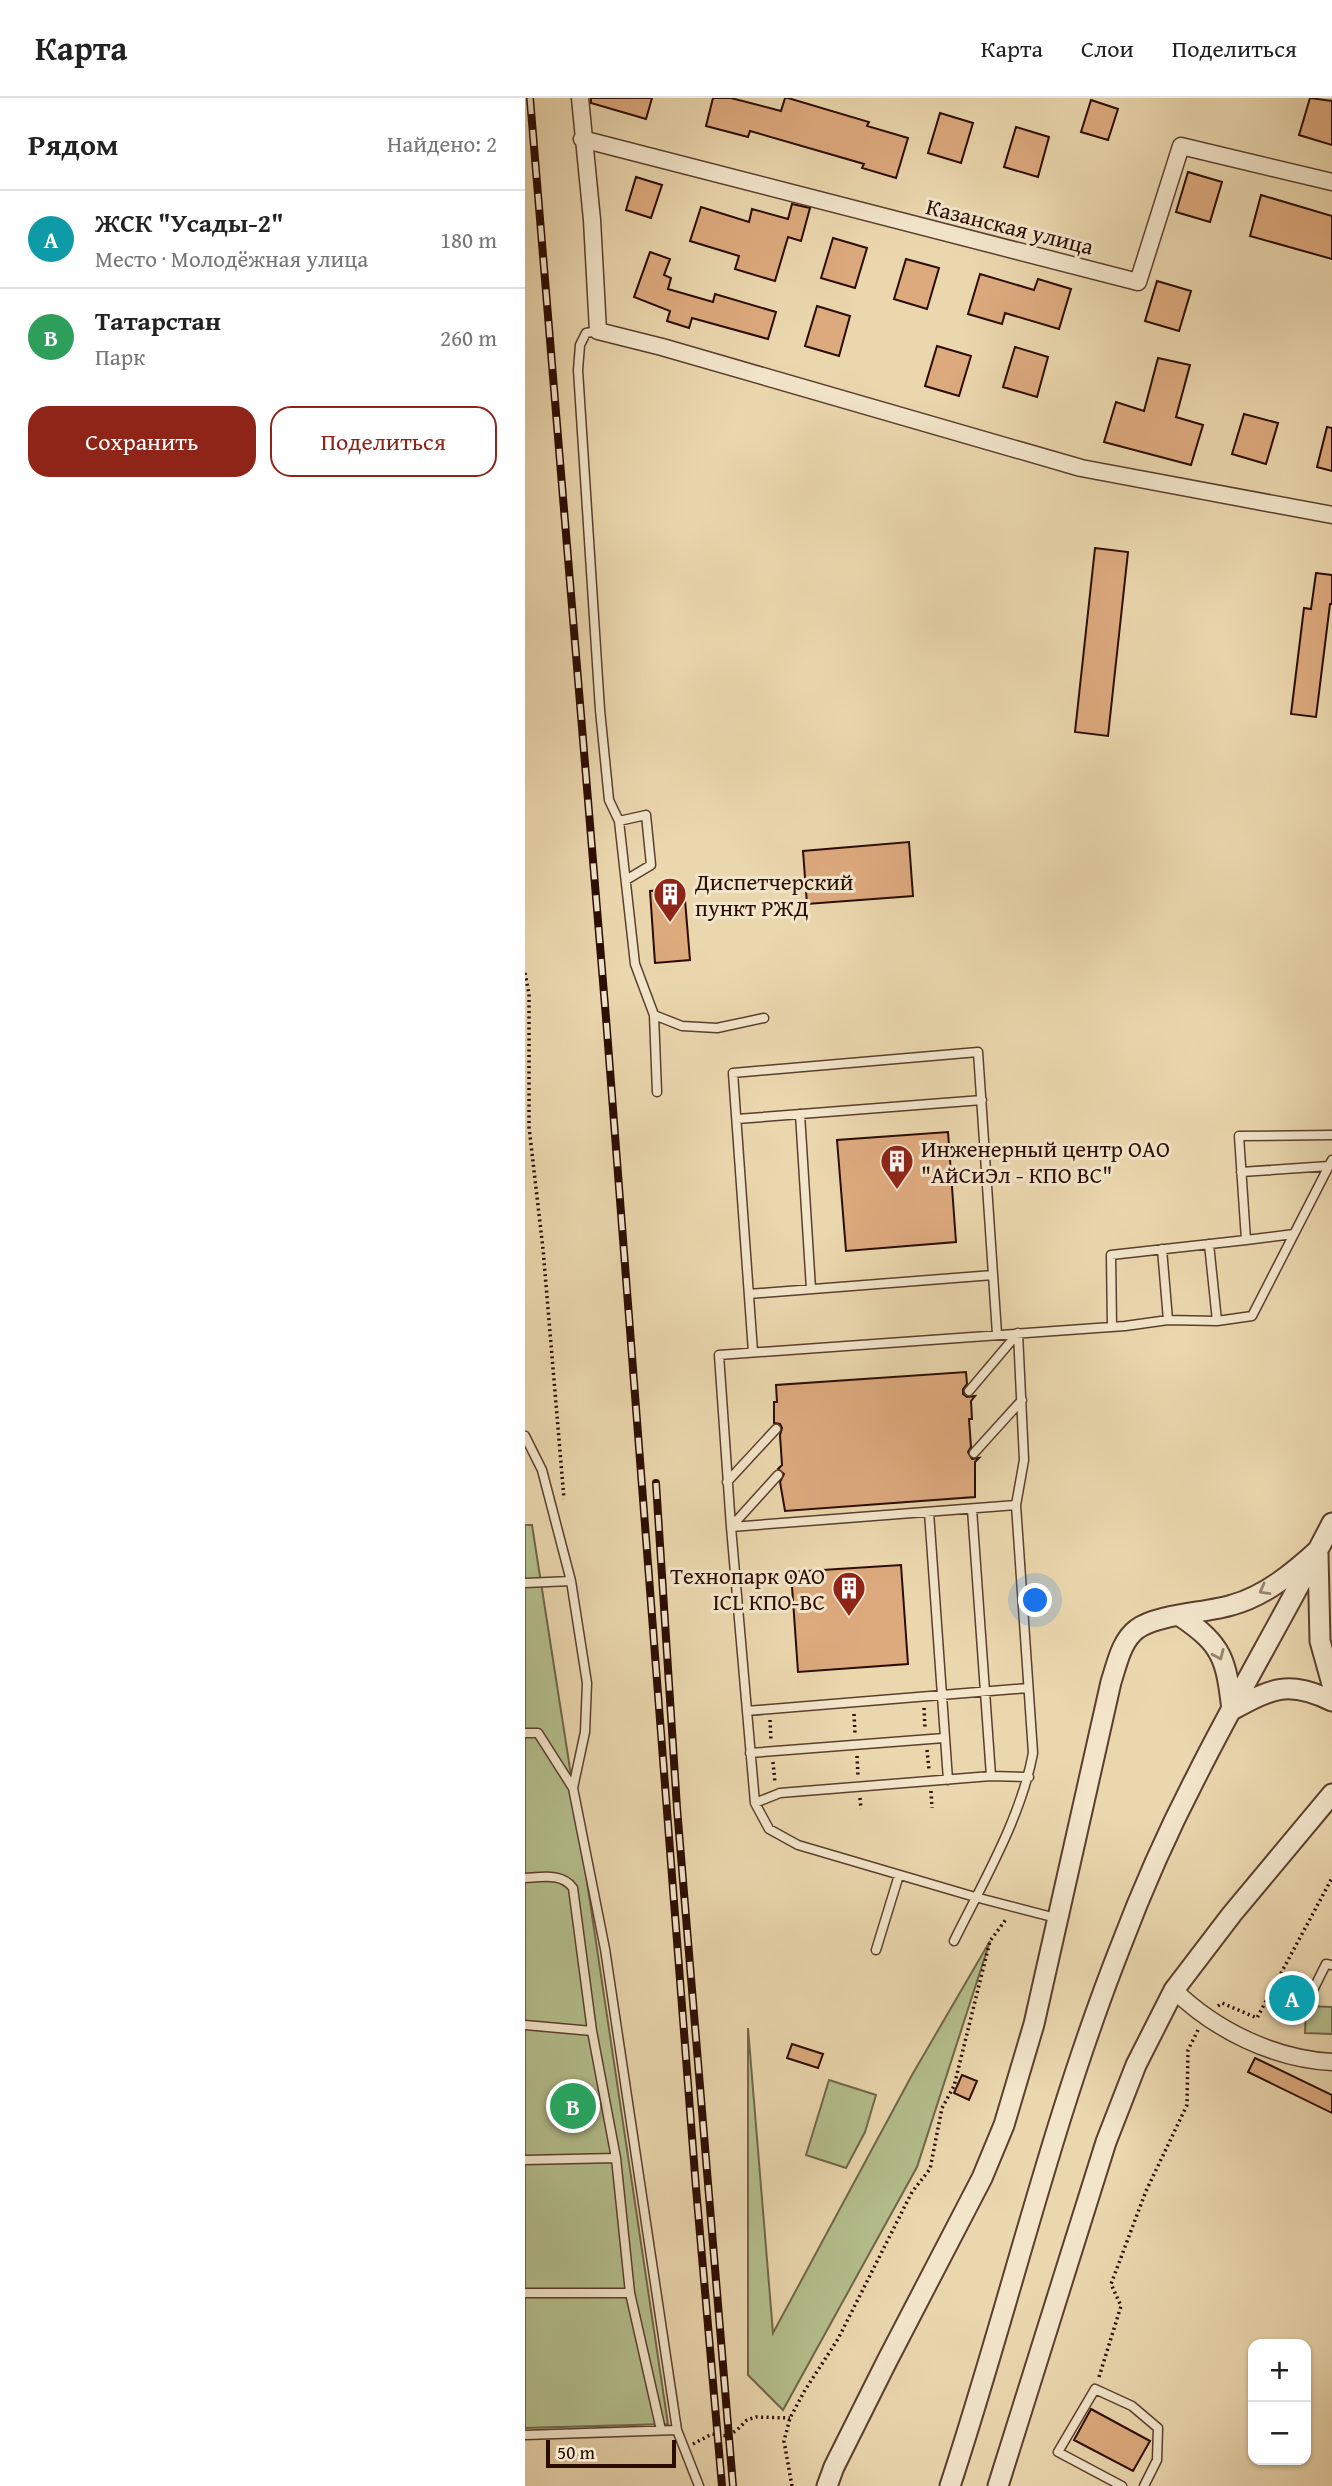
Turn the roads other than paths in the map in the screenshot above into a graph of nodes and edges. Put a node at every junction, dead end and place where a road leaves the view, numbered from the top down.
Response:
1 (580, 98) edge
2 (582, 139) junction
3 (1332, 182) edge
4 (598, 331) junction
5 (1332, 515) edge
6 (619, 821) junction
7 (626, 880) junction
8 (654, 1015) junction
9 (764, 1018) dead end
10 (657, 1092) dead end
11 (982, 1100) junction
12 (800, 1114) junction
13 (737, 1119) junction
14 (1332, 1135) edge
15 (1330, 1163) edge
16 (1241, 1172) junction
17 (1294, 1234) junction
18 (1246, 1240) junction
19 (1209, 1244) junction
20 (1162, 1249) junction
21 (993, 1275) junction
22 (811, 1289) junction
23 (749, 1294) junction
24 (1168, 1320) junction
25 (1217, 1321) junction
26 (1112, 1326) junction
27 (1018, 1333) junction
28 (997, 1334) junction
29 (753, 1352) junction
30 (969, 1391) dead end
31 (1022, 1400) junction
32 (776, 1429) dead end
33 (525, 1436) edge
34 (974, 1453) dead end
35 (779, 1475) dead end
36 (727, 1482) junction
37 (1016, 1505) junction
38 (972, 1509) junction
39 (929, 1511) junction
40 (1332, 1523) edge
41 (731, 1527) junction
42 (1318, 1550) junction
43 (571, 1581) junction
44 (525, 1583) edge
45 (1180, 1616) junction
46 (1332, 1684) edge
47 (1028, 1688) junction
48 (985, 1691) junction
49 (941, 1694) junction
50 (1332, 1701) edge
51 (1233, 1710) junction
52 (747, 1711) junction
53 (525, 1733) edge
54 (944, 1738) junction
55 (750, 1753) junction
56 (991, 1776) junction
57 (1028, 1777) junction
58 (947, 1780) junction
59 (573, 1788) junction
60 (1332, 1794) edge
61 (755, 1803) junction
62 (899, 1875) junction
63 (525, 1878) edge
64 (975, 1897) junction
65 (1056, 1918) junction
66 (954, 1941) dead end
67 (876, 1950) dead end
68 (1332, 1965) edge
69 (1174, 1990) junction
70 (1311, 1994) dead end
71 (525, 2025) edge
72 (592, 2031) junction
73 (1325, 2062) edge
74 (616, 2158) junction
75 (525, 2160) edge
76 (525, 2293) edge
77 (631, 2293) junction
78 (661, 2430) junction
79 (677, 2430) junction
80 (525, 2435) edge
81 (699, 2486) edge
82 (827, 2486) edge
83 (950, 2486) edge
84 (998, 2486) edge
85 (1122, 2486) edge
86 (1144, 2486) edge

1 - 2 street
2 - 3 street, Казанская улица
2 - 4 street
4 - 5 street
4 - 6 lane
6 - 7 lane
6 - 7 lane
7 - 8 lane
8 - 9 lane
8 - 10 lane
11 - 12 lane
11 - 13 lane
11 - 21 lane
12 - 13 lane
12 - 22 lane
13 - 23 lane
14 - 16 lane
15 - 16 lane
15 - 17 lane
16 - 18 lane
17 - 18 lane
17 - 25 lane
18 - 19 lane
19 - 20 lane
19 - 25 lane
20 - 24 lane
20 - 26 lane
21 - 22 lane
21 - 28 lane
22 - 23 lane
23 - 29 lane
24 - 25 lane
24 - 26 lane
26 - 27 lane
27 - 28 lane
27 - 30 lane
27 - 31 lane
28 - 29 lane
29 - 36 lane
31 - 34 lane
31 - 37 lane
32 - 36 lane
33 - 43 lane
35 - 41 lane
36 - 41 lane
37 - 38 lane
37 - 47 lane
38 - 39 lane
38 - 48 lane
39 - 41 lane
39 - 49 lane
40 - 42 street
41 - 52 lane
42 -> 45 street
42 - 46 street
42 - 51 street
43 - 44 lane
43 - 59 lane
45 -> 51 street
45 - 65 street
47 - 48 lane
47 - 57 lane
48 - 49 lane
48 - 56 lane
49 - 52 lane
49 - 54 lane
50 - 51 street
51 - 83 street
52 - 55 lane
53 - 59 lane
54 - 55 lane
54 - 58 lane
55 - 61 lane
56 - 57 lane
56 - 58 lane
57 - 64 lane
58 - 61 lane
59 - 79 lane
60 - 69 street
61 - 62 lane
62 - 64 lane
62 - 67 lane
63 - 72 lane
64 - 65 lane
64 - 66 lane
65 - 82 street
68 - 70 lane
69 - 73 street
69 - 84 street
71 - 72 lane
72 - 74 lane
74 - 75 lane
74 - 77 lane
76 - 77 lane
77 - 78 lane
78 - 79 lane
78 - 80 lane
79 - 81 lane
85 - 86 lane

